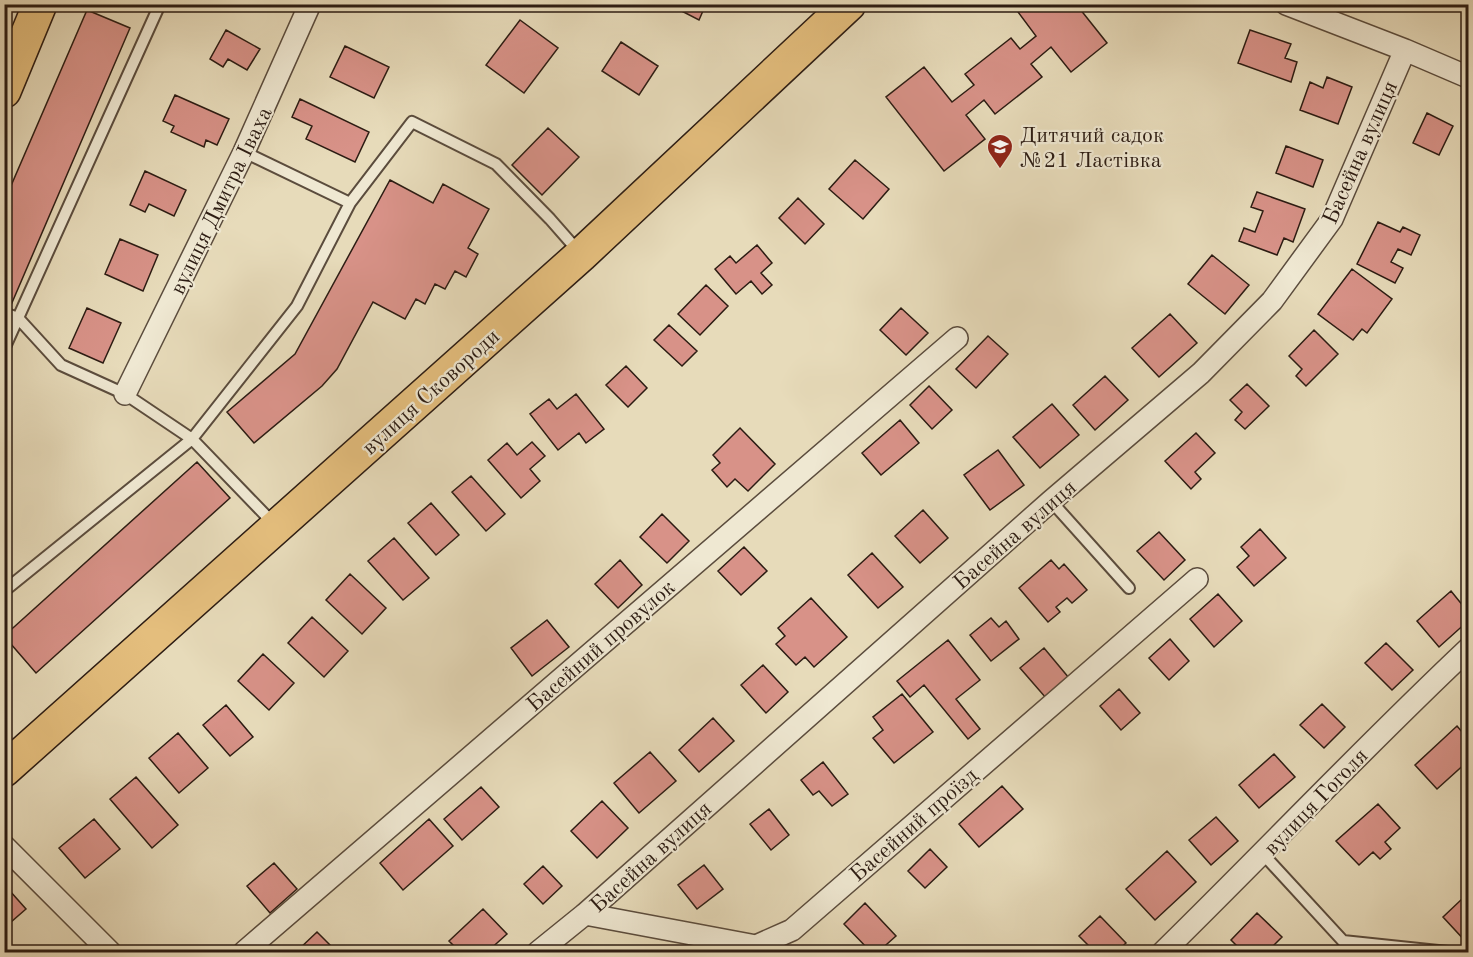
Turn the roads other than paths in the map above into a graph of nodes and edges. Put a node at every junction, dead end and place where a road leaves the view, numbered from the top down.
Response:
1 (40, 4) edge
2 (160, 4) edge
3 (310, 4) edge
4 (849, 4) edge
5 (1286, 4) edge
6 (1405, 50) junction
7 (1468, 77) edge
8 (4, 91) edge
9 (244, 152) junction
10 (350, 203) junction
11 (581, 255) junction
12 (4, 312) edge
13 (18, 318) junction
14 (957, 338) dead end
15 (4, 349) edge
16 (125, 394) junction
17 (192, 439) junction
18 (1051, 501) junction
19 (278, 528) junction
20 (1197, 579) dead end
21 (1129, 588) dead end
22 (4, 591) edge
23 (1468, 649) edge
24 (4, 770) edge
25 (4, 846) edge
26 (1263, 854) junction
27 (585, 914) junction
28 (110, 952) edge
29 (244, 952) edge
30 (538, 952) edge
31 (1162, 952) edge
32 (1448, 952) edge

1 - 8 main road
2 - 13 lane
3 - 9 street, вулиця Дмитра Іваха
4 - 11 main road, вулиця Сковороди
5 - 6 street
6 - 7 street
6 - 18 street, Басейна вулиця
9 - 10 lane
9 - 16 street, вулиця Дмитра Іваха
10 - 11 lane
10 - 17 lane
11 - 19 main road, вулиця Сковороди
12 - 13 lane
13 - 15 lane
13 - 16 lane
14 - 29 street, Басейний провулок
16 - 17 lane
17 - 19 lane
17 - 22 lane
18 - 21 lane
18 - 27 street, Басейна вулиця
19 - 24 main road, вулиця Сковороди
20 - 27 street, Басейний проїзд
23 - 26 street, вулиця Гоголя
25 - 28 street
26 - 31 street, вулиця Гоголя
26 - 32 lane
27 - 30 street, Басейна вулиця

